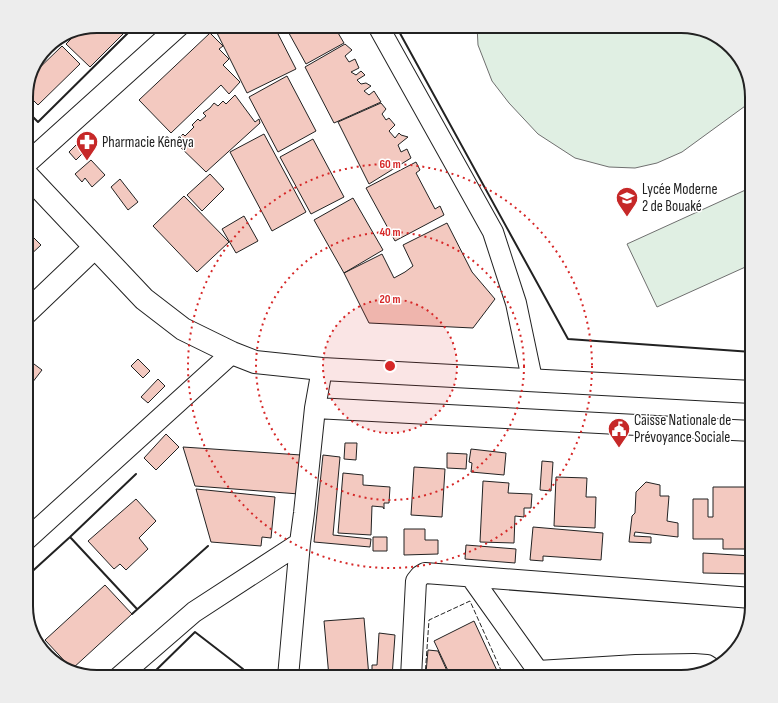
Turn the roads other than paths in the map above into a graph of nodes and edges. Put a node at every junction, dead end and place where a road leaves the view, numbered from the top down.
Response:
1 (171, 33) edge
2 (382, 33) edge
3 (33, 158) edge
4 (33, 181) edge
5 (95, 247) junction
6 (33, 306) edge
7 (232, 354) junction
8 (322, 369) junction
9 (532, 379) junction
10 (745, 392) edge
11 (315, 408) junction
12 (745, 431) edge
13 (33, 534) edge
14 (300, 543) junction
15 (471, 577) junction
16 (745, 597) edge
17 (706, 665) edge
18 (127, 670) edge
19 (289, 670) edge
20 (411, 670) edge
21 (536, 670) edge
22 (593, 670) edge

1 - 3 street
2 - 9 street
4 - 5 street
5 - 6 street
5 - 7 street
7 - 8 street
7 - 13 street
8 - 9 street
8 - 11 street
9 - 10 street
11 - 12 street
11 - 14 street
14 - 18 street
14 - 19 street
15 - 16 street
15 - 20 street
15 - 21 street
17 - 22 street

